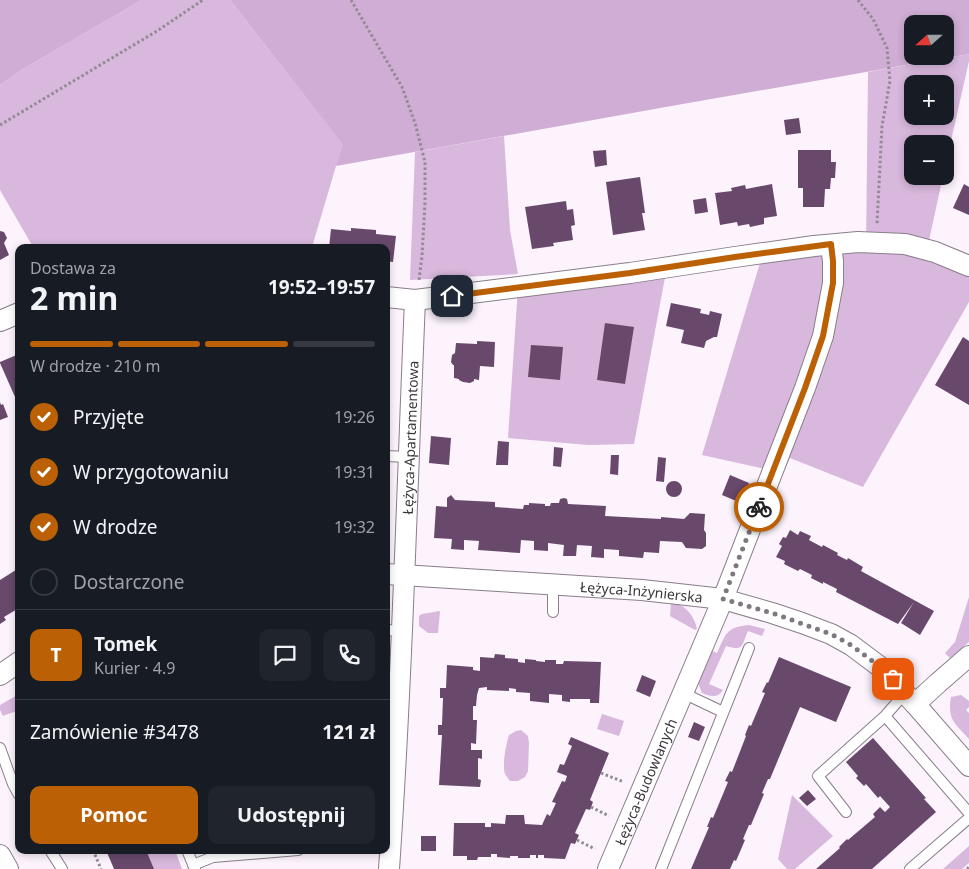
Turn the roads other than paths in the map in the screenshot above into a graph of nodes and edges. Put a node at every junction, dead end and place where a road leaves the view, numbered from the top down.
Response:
1 (831, 244) junction
2 (969, 266) edge
3 (390, 297) edge
4 (415, 300) junction
5 (15, 314) edge
6 (0, 321) edge
7 (390, 456) edge
8 (408, 457) junction
9 (395, 574) edge
10 (553, 585) junction
11 (723, 599) junction
12 (553, 612) dead end
13 (394, 631) edge
14 (749, 648) dead end
15 (969, 656) edge
16 (15, 665) edge
17 (0, 675) edge
18 (683, 693) junction
19 (910, 698) junction
20 (723, 712) junction
21 (885, 716) junction
22 (0, 748) edge
23 (969, 766) edge
24 (15, 788) edge
25 (846, 812) dead end
26 (969, 813) edge
27 (969, 818) edge
28 (53, 854) edge
29 (189, 854) edge
30 (249, 854) edge
31 (390, 854) edge
32 (390, 854) edge
33 (0, 855) edge
34 (604, 860) edge
35 (194, 867) edge
36 (8, 869) edge
37 (62, 869) edge
38 (389, 869) edge
39 (661, 869) edge
40 (910, 869) edge

1 - 2 street
1 - 4 street
1 - 11 street
3 - 4 street
4 - 8 street, Łężyca-Apartamentowa
5 - 6 street
7 - 8 lane
8 - 9 street, Łężyca-Apartamentowa
9 - 10 street, Łężyca-Inżynierska
9 - 13 street
10 - 11 street, Łężyca-Inżynierska
10 - 12 lane
11 - 18 street, Łężyca-Budowlanych
11 - 19 street, Łężyca-Inżynierska
13 - 31 street
14 - 20 lane
15 - 19 street
16 - 17 street
18 - 20 lane
18 - 34 street, Łężyca-Budowlanych
19 - 21 lane
19 - 23 street, Łężyca-Inżynierska
20 - 39 lane
21 - 25 lane
21 - 26 lane
22 - 24 lane
27 - 40 lane
28 - 37 lane
29 - 35 lane
30 - 35 lane
32 - 38 street
33 - 36 street

